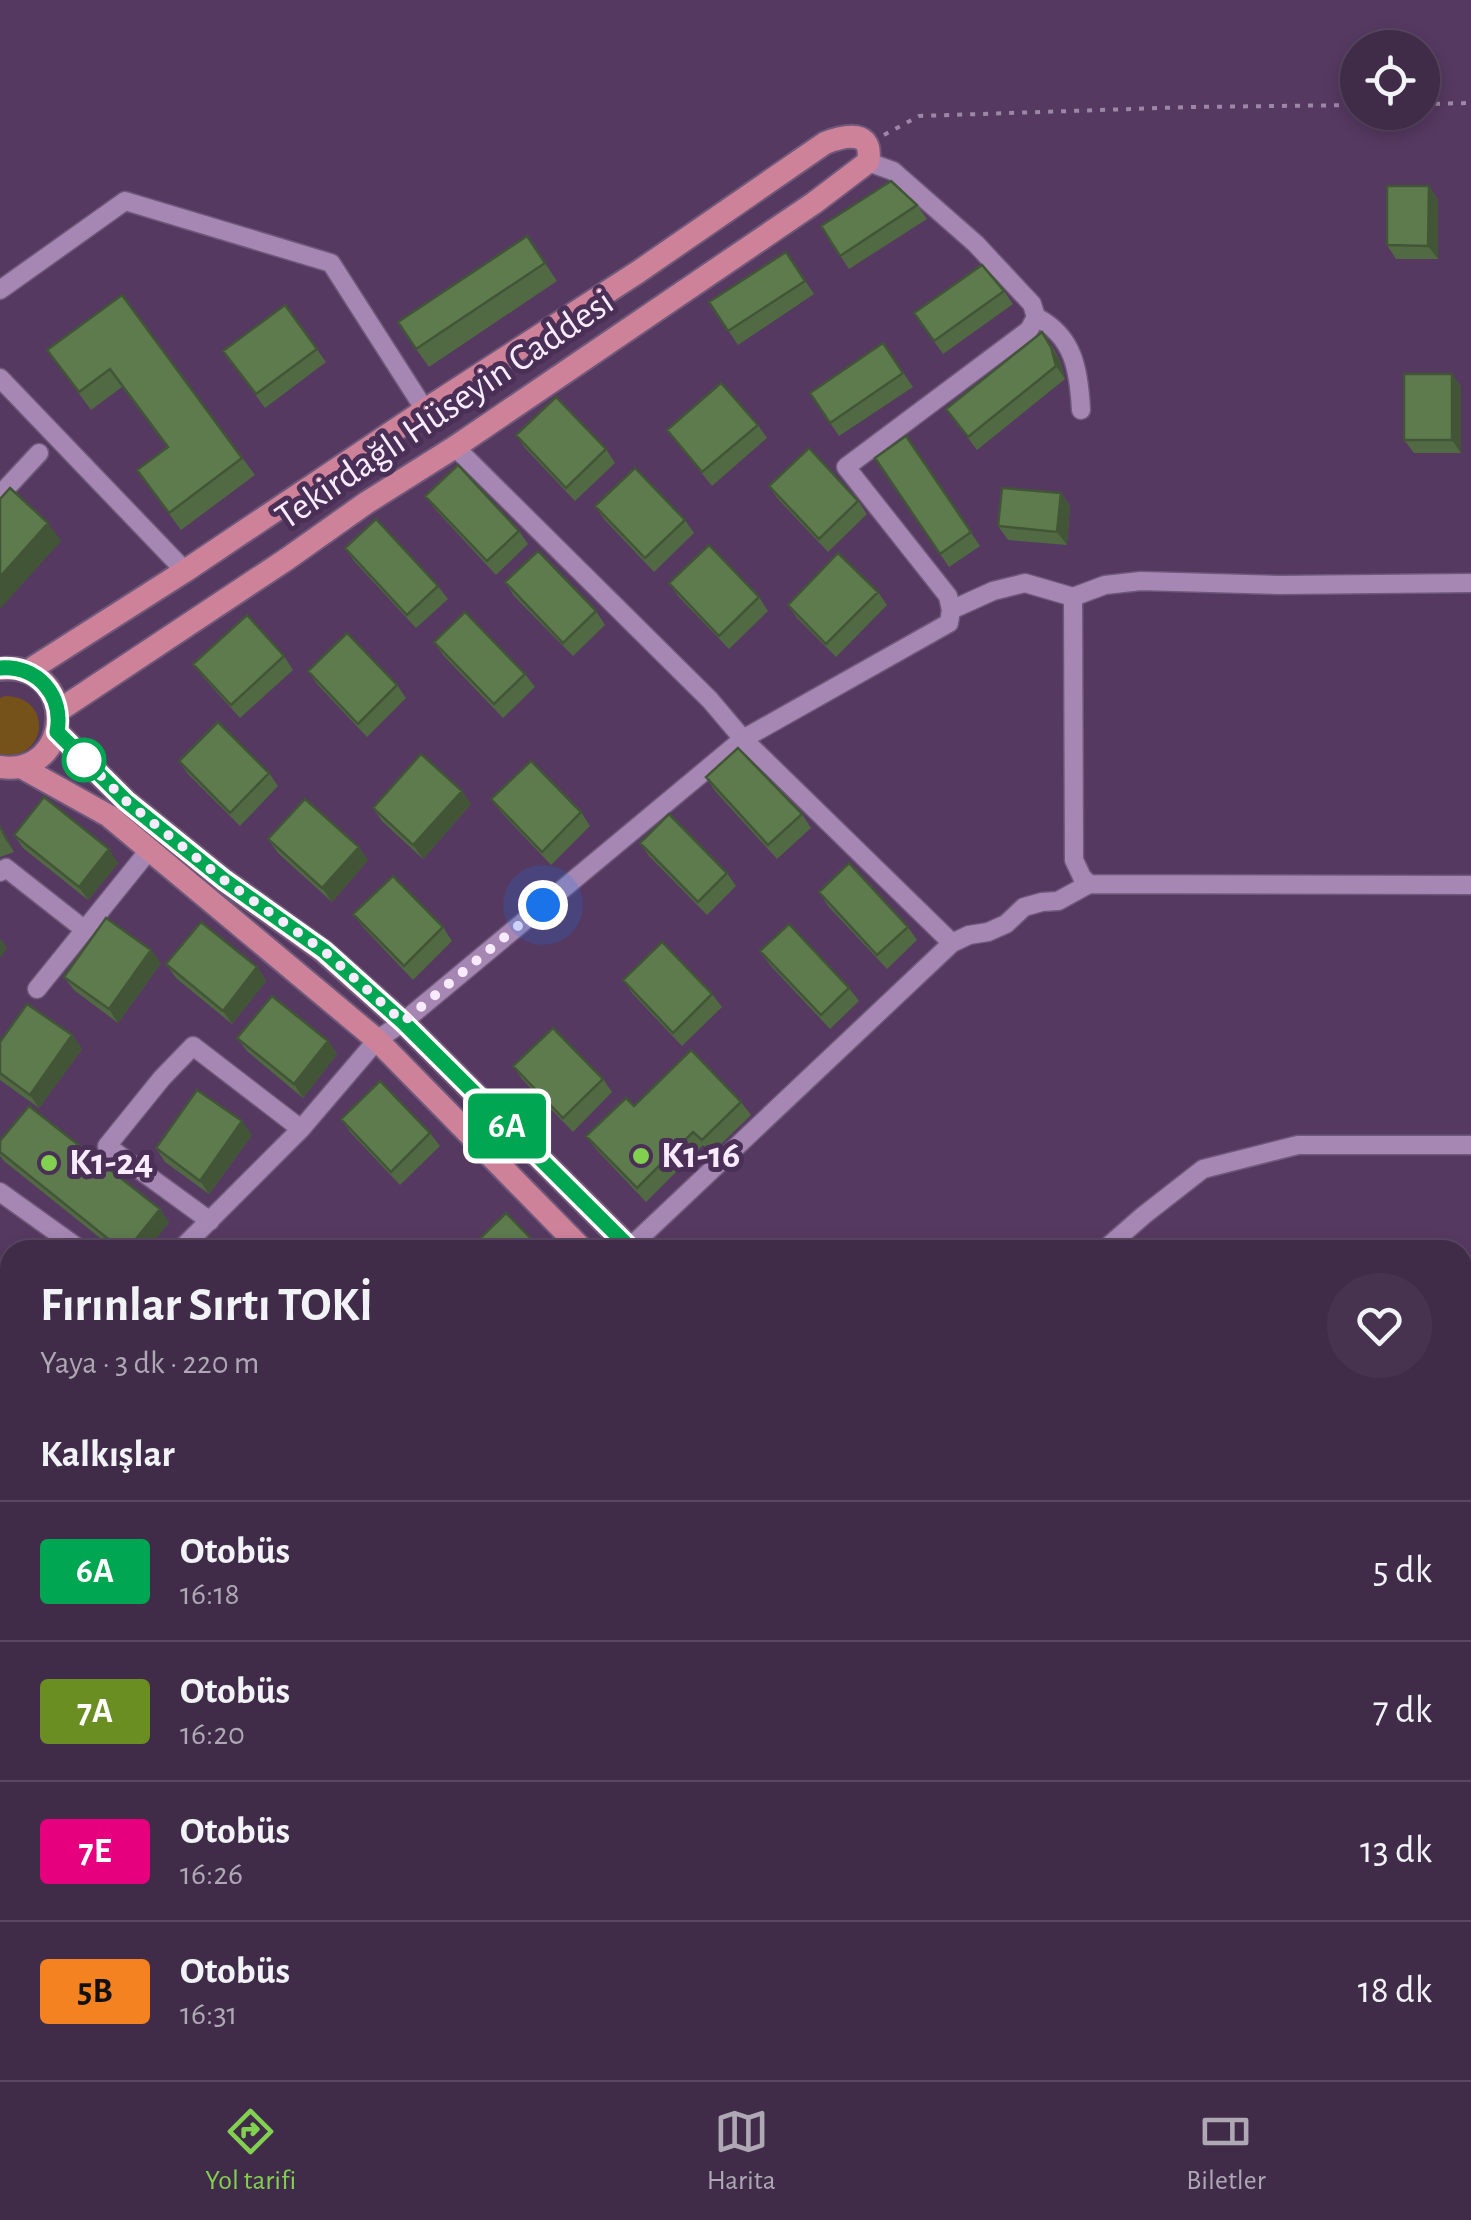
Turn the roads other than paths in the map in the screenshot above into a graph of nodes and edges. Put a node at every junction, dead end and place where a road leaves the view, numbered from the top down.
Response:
1 (867, 153) junction
2 (0, 290) edge
3 (1036, 317) junction
4 (0, 378) edge
5 (425, 410) junction
6 (1081, 410) dead end
7 (455, 447) junction
8 (39, 454) dead end
9 (0, 495) edge
10 (185, 571) junction
11 (1471, 583) edge
12 (1074, 597) junction
13 (952, 610) junction
14 (0, 668) edge
15 (28, 672) junction
16 (57, 721) junction
17 (743, 739) junction
18 (10, 767) edge
19 (150, 849) junction
20 (0, 872) edge
21 (1089, 884) junction
22 (1471, 885) edge
23 (85, 930) junction
24 (952, 943) junction
25 (37, 989) dead end
26 (403, 1022) junction
27 (378, 1040) junction
28 (301, 1129) junction
29 (1471, 1145) edge
30 (0, 1192) edge
31 (210, 1221) junction
32 (67, 1240) edge
33 (190, 1240) edge
34 (573, 1240) edge
35 (619, 1240) edge
36 (638, 1240) edge
37 (1115, 1240) edge

1 - 3 street
1 - 5 main road
1 - 7 main road, Tekirdağlı Hüseyin Caddesi
2 - 5 street
3 - 6 street
3 - 13 street
4 - 10 street
5 - 10 main road
7 - 16 main road, Tekirdağlı Hüseyin Caddesi
7 - 17 street
8 - 9 street
10 - 15 main road
11 - 12 street
12 - 13 street
12 - 21 street
13 - 17 street
14 - 15 main road
15 - 16 main road
16 - 18 main road, Tekirdağlı Hüseyin Caddesi
16 - 26 main road
17 - 24 street
17 - 26 street
18 - 19 main road
19 - 23 street
19 - 27 main road
20 - 23 street
21 - 22 street
21 - 24 street
23 - 25 street
24 - 36 street
26 - 27 street
26 - 35 main road
27 - 28 street
27 - 34 main road
28 - 31 street
28 - 31 street
29 - 37 street
30 - 32 street
31 - 33 street

